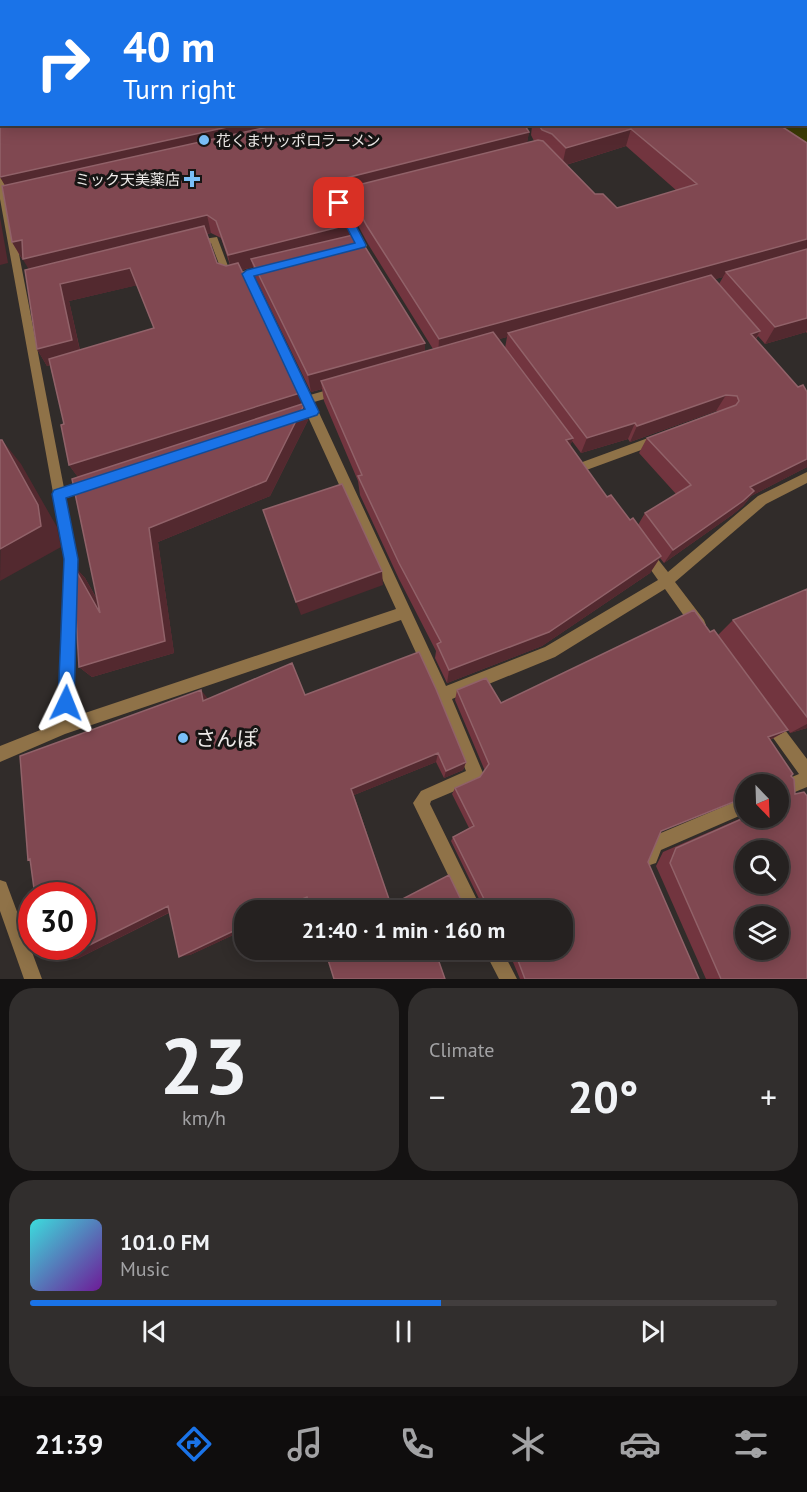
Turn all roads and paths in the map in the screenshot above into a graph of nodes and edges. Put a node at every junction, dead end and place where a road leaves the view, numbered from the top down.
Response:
1 (0, 176) edge
2 (375, 193) edge
3 (7, 200) edge
4 (361, 245) junction
5 (178, 247) edge
6 (350, 248) edge
7 (367, 255) edge
8 (281, 265) edge
9 (247, 274) junction
10 (353, 387) edge
11 (308, 400) junction
12 (667, 436) edge
13 (581, 468) edge
14 (807, 477) edge
15 (103, 480) edge
16 (59, 494) junction
17 (638, 543) edge
18 (667, 581) junction
19 (405, 612) junction
20 (709, 639) edge
21 (443, 695) junction
22 (765, 715) edge
23 (65, 727) junction
24 (0, 754) edge
25 (807, 772) edge
26 (807, 779) edge
27 (789, 786) edge
28 (735, 811) edge
29 (651, 876) edge
30 (0, 888) edge
31 (469, 900) edge
32 (498, 960) edge
33 (33, 979) edge
34 (508, 979) edge

1 - 3 street
2 - 4 street
3 - 16 street
4 - 6 street
4 - 7 street
5 - 9 street
8 - 9 street
9 - 11 street
10 - 11 street
11 - 19 street
12 - 13 street
14 - 18 street
15 - 16 street
16 - 23 street
17 - 18 street
18 - 20 street
18 - 21 street
19 - 21 street
19 - 23 street
21 - 31 street
22 - 25 street
23 - 24 street
26 - 27 street
28 - 29 street
30 - 33 street
32 - 34 street

